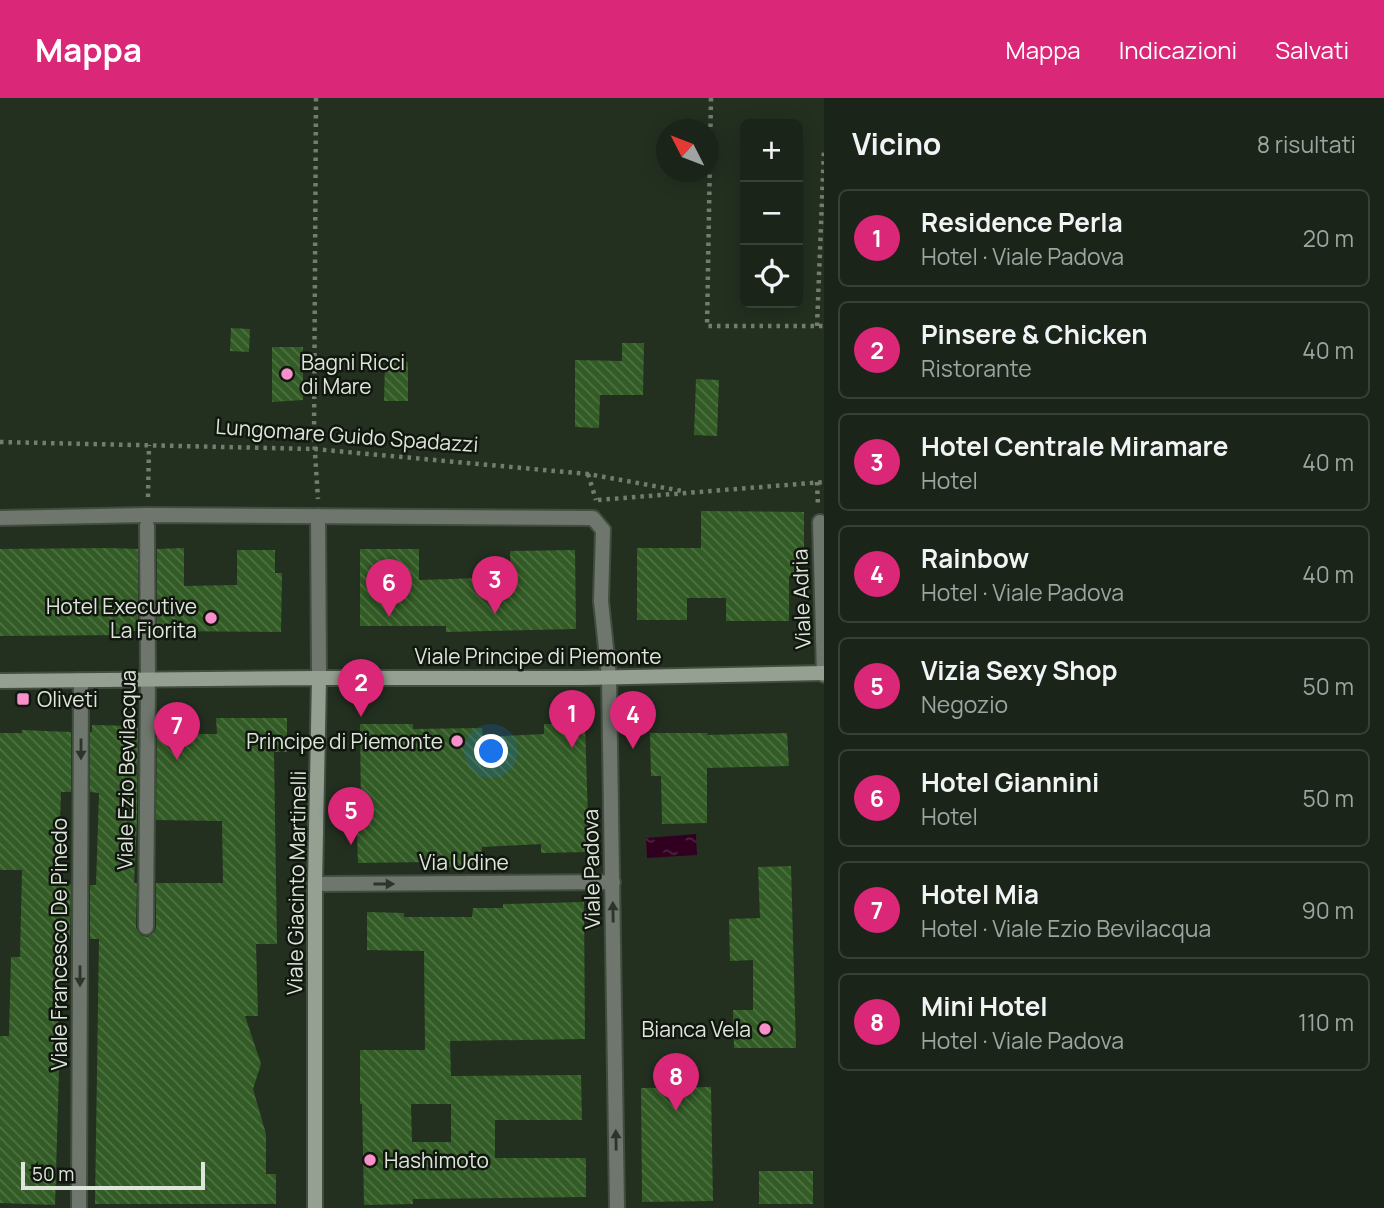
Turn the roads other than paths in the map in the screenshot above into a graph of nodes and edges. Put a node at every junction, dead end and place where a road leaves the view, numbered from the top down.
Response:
1 (318, 516) junction
2 (0, 518) edge
3 (147, 521) junction
4 (820, 522) dead end
5 (824, 674) edge
6 (608, 677) junction
7 (319, 678) junction
8 (148, 679) junction
9 (81, 680) junction
10 (0, 681) edge
11 (613, 882) junction
12 (316, 884) junction
13 (146, 927) dead end
14 (79, 1208) edge
15 (315, 1208) edge
16 (617, 1208) edge

1 - 3 street
1 - 6 street, Viale Padova
1 - 7 street, Viale Giacinto Martinelli
2 - 3 street
3 - 8 street, Viale Ezio Bevilacqua
4 - 5 street, Viale Adria
5 - 6 street, Viale Principe di Piemonte
6 - 7 street, Viale Principe di Piemonte
6 - 11 street, Viale Padova
7 - 8 street, Viale Principe di Piemonte
7 - 12 street, Viale Giacinto Martinelli
8 - 9 street, Viale Principe di Piemonte
8 - 13 street, Viale Ezio Bevilacqua
9 - 10 street, Viale Principe di Piemonte
9 -> 14 street, Viale Francesco De Pinedo
12 -> 11 street, Via Udine
16 -> 11 street, Viale Padova
12 - 15 street, Viale Giacinto Martinelli

